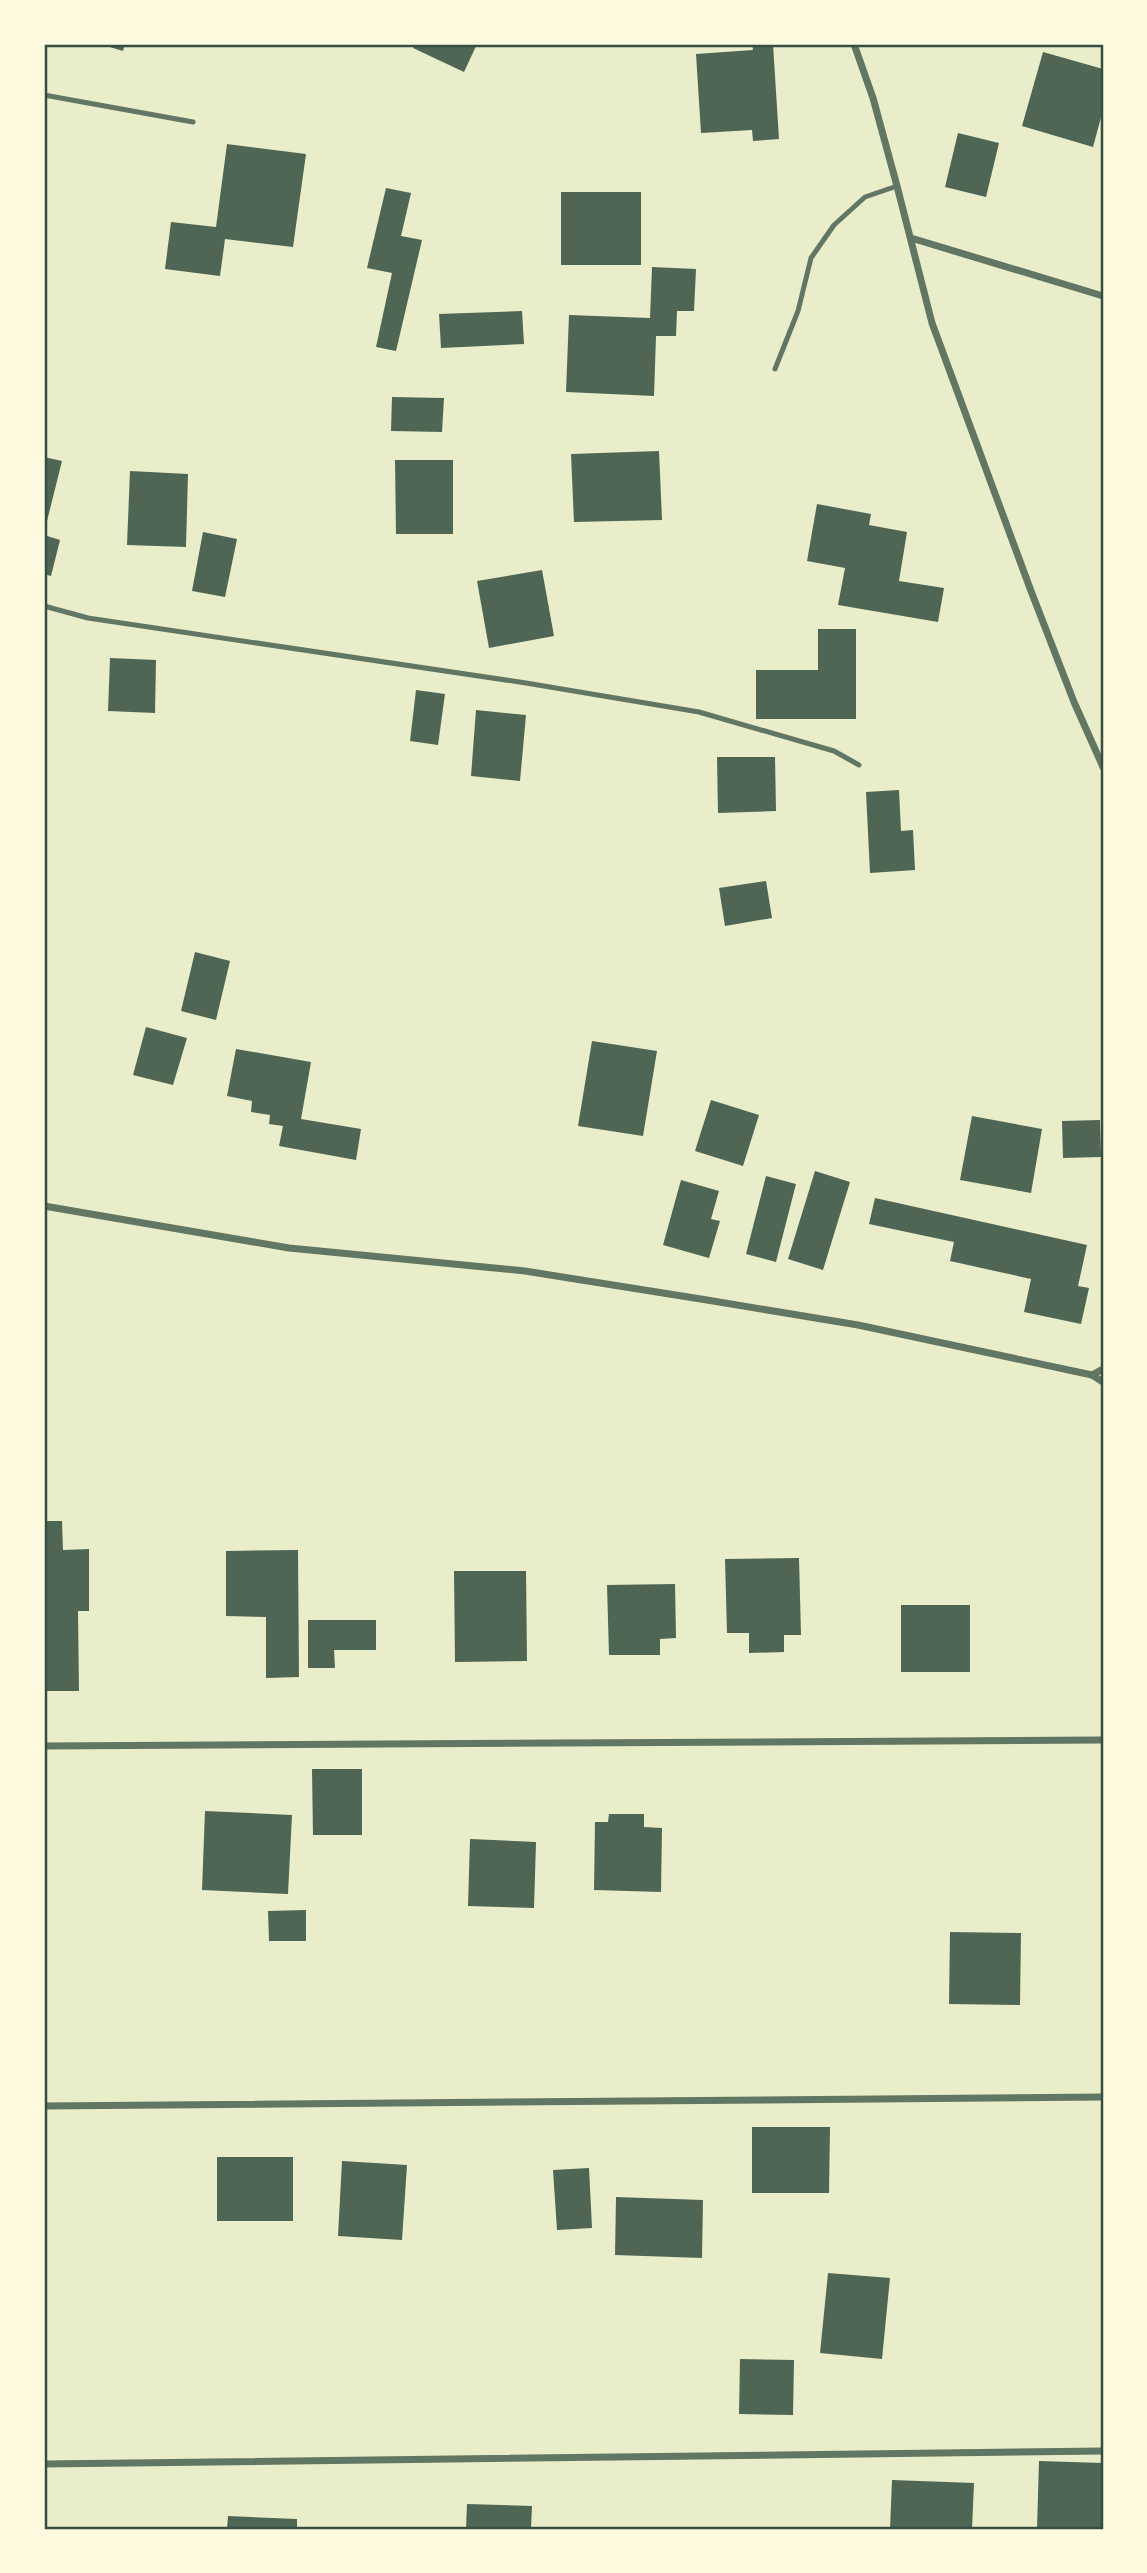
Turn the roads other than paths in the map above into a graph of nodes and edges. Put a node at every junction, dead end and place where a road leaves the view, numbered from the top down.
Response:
1 (854, 44) edge
2 (44, 95) edge
3 (193, 122) dead end
4 (897, 186) junction
5 (911, 238) junction
6 (1103, 296) edge
7 (775, 369) dead end
8 (44, 606) edge
9 (859, 765) dead end
10 (1103, 767) edge
11 (44, 1206) edge
12 (1103, 1369) edge
13 (1093, 1375) junction
14 (1103, 1382) edge
15 (1103, 1740) edge
16 (44, 1746) edge
17 (1103, 2097) edge
18 (44, 2106) edge
19 (1103, 2451) edge
20 (44, 2464) edge

1 - 4 street
2 - 3 lane
4 - 5 street
4 - 7 lane
5 - 6 street
5 - 10 street
8 - 9 lane
11 - 13 street
12 - 13 street
13 - 14 street
15 - 16 street
17 - 18 street
19 - 20 street

